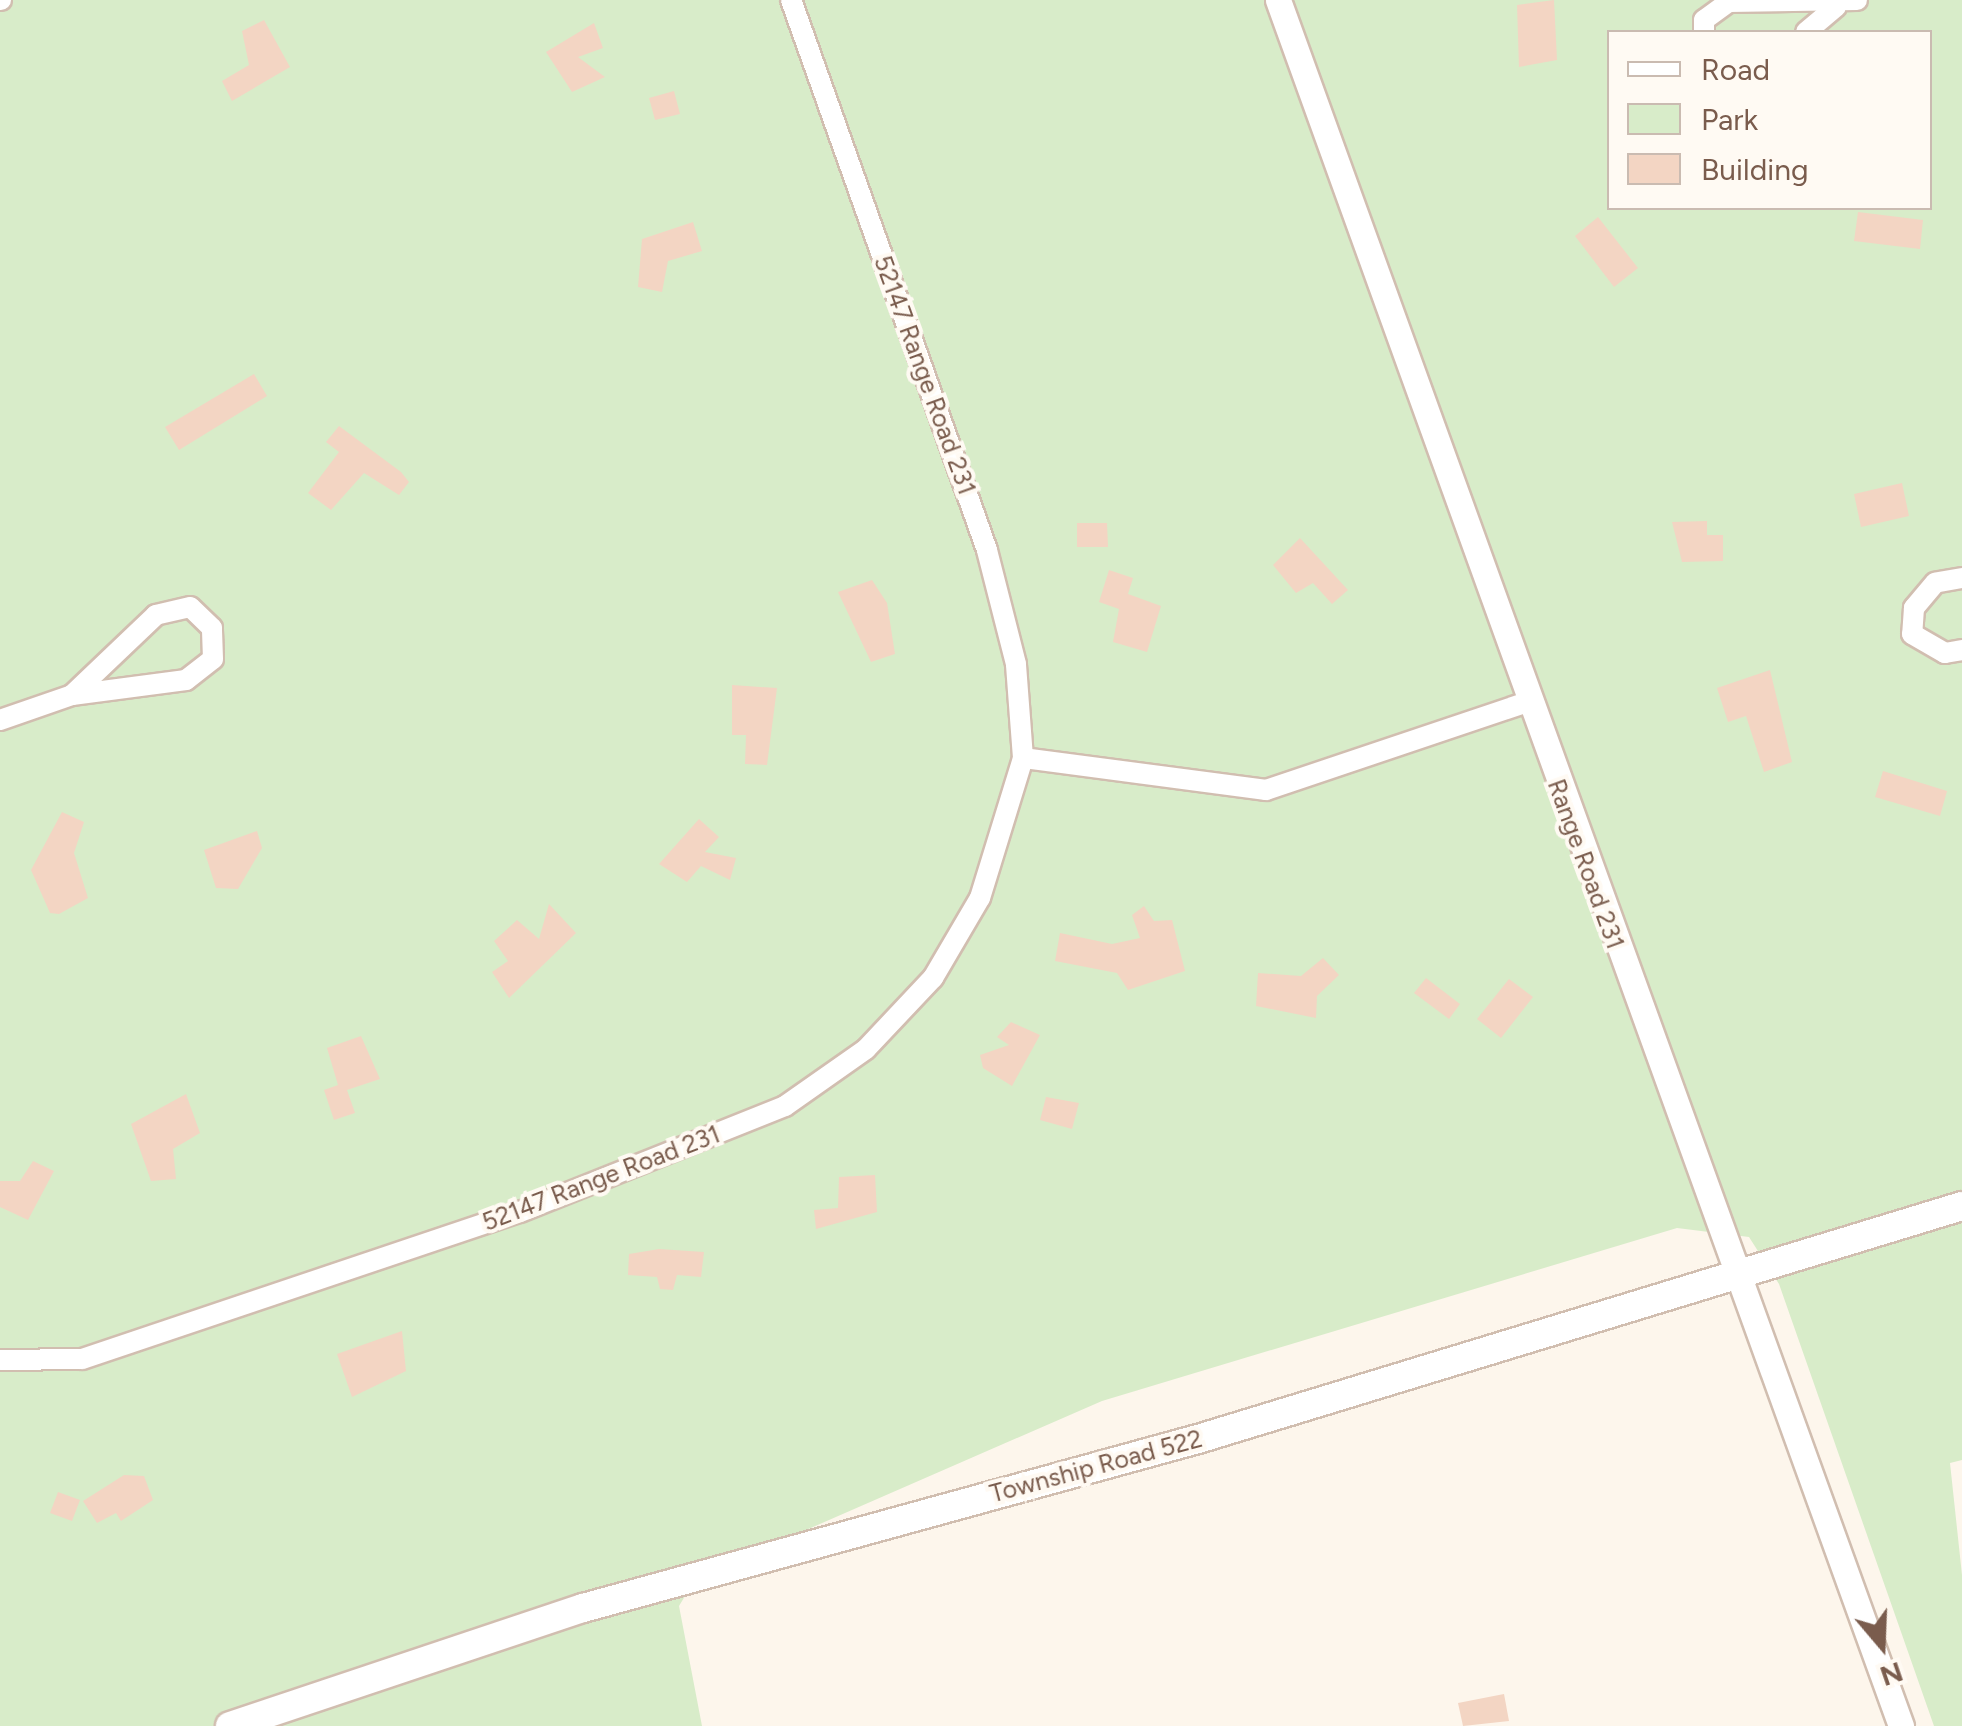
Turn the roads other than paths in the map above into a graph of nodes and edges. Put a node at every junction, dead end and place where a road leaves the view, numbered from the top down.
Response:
1 (791, 0) edge
2 (1278, 0) edge
3 (1857, 0) edge
4 (1836, 7) junction
5 (1704, 30) edge
6 (1808, 30) edge
7 (1962, 578) edge
8 (1962, 650) edge
9 (72, 695) junction
10 (1528, 702) junction
11 (0, 720) edge
12 (1024, 758) junction
13 (1962, 1206) edge
14 (1735, 1278) junction
15 (0, 1360) edge
16 (230, 1726) edge
17 (1900, 1726) edge

1 - 12 street, 52147 Range Road 231
2 - 10 street, Range Road 231
3 - 4 street
4 - 5 street
4 - 6 street
7 - 8 street
9 - 9 street
9 - 11 street
10 - 12 street
10 - 14 street, Range Road 231
12 - 15 street, 52147 Range Road 231
13 - 14 main road, Township Road 522
14 - 16 main road, Township Road 522
14 - 17 street, Range Road 231

